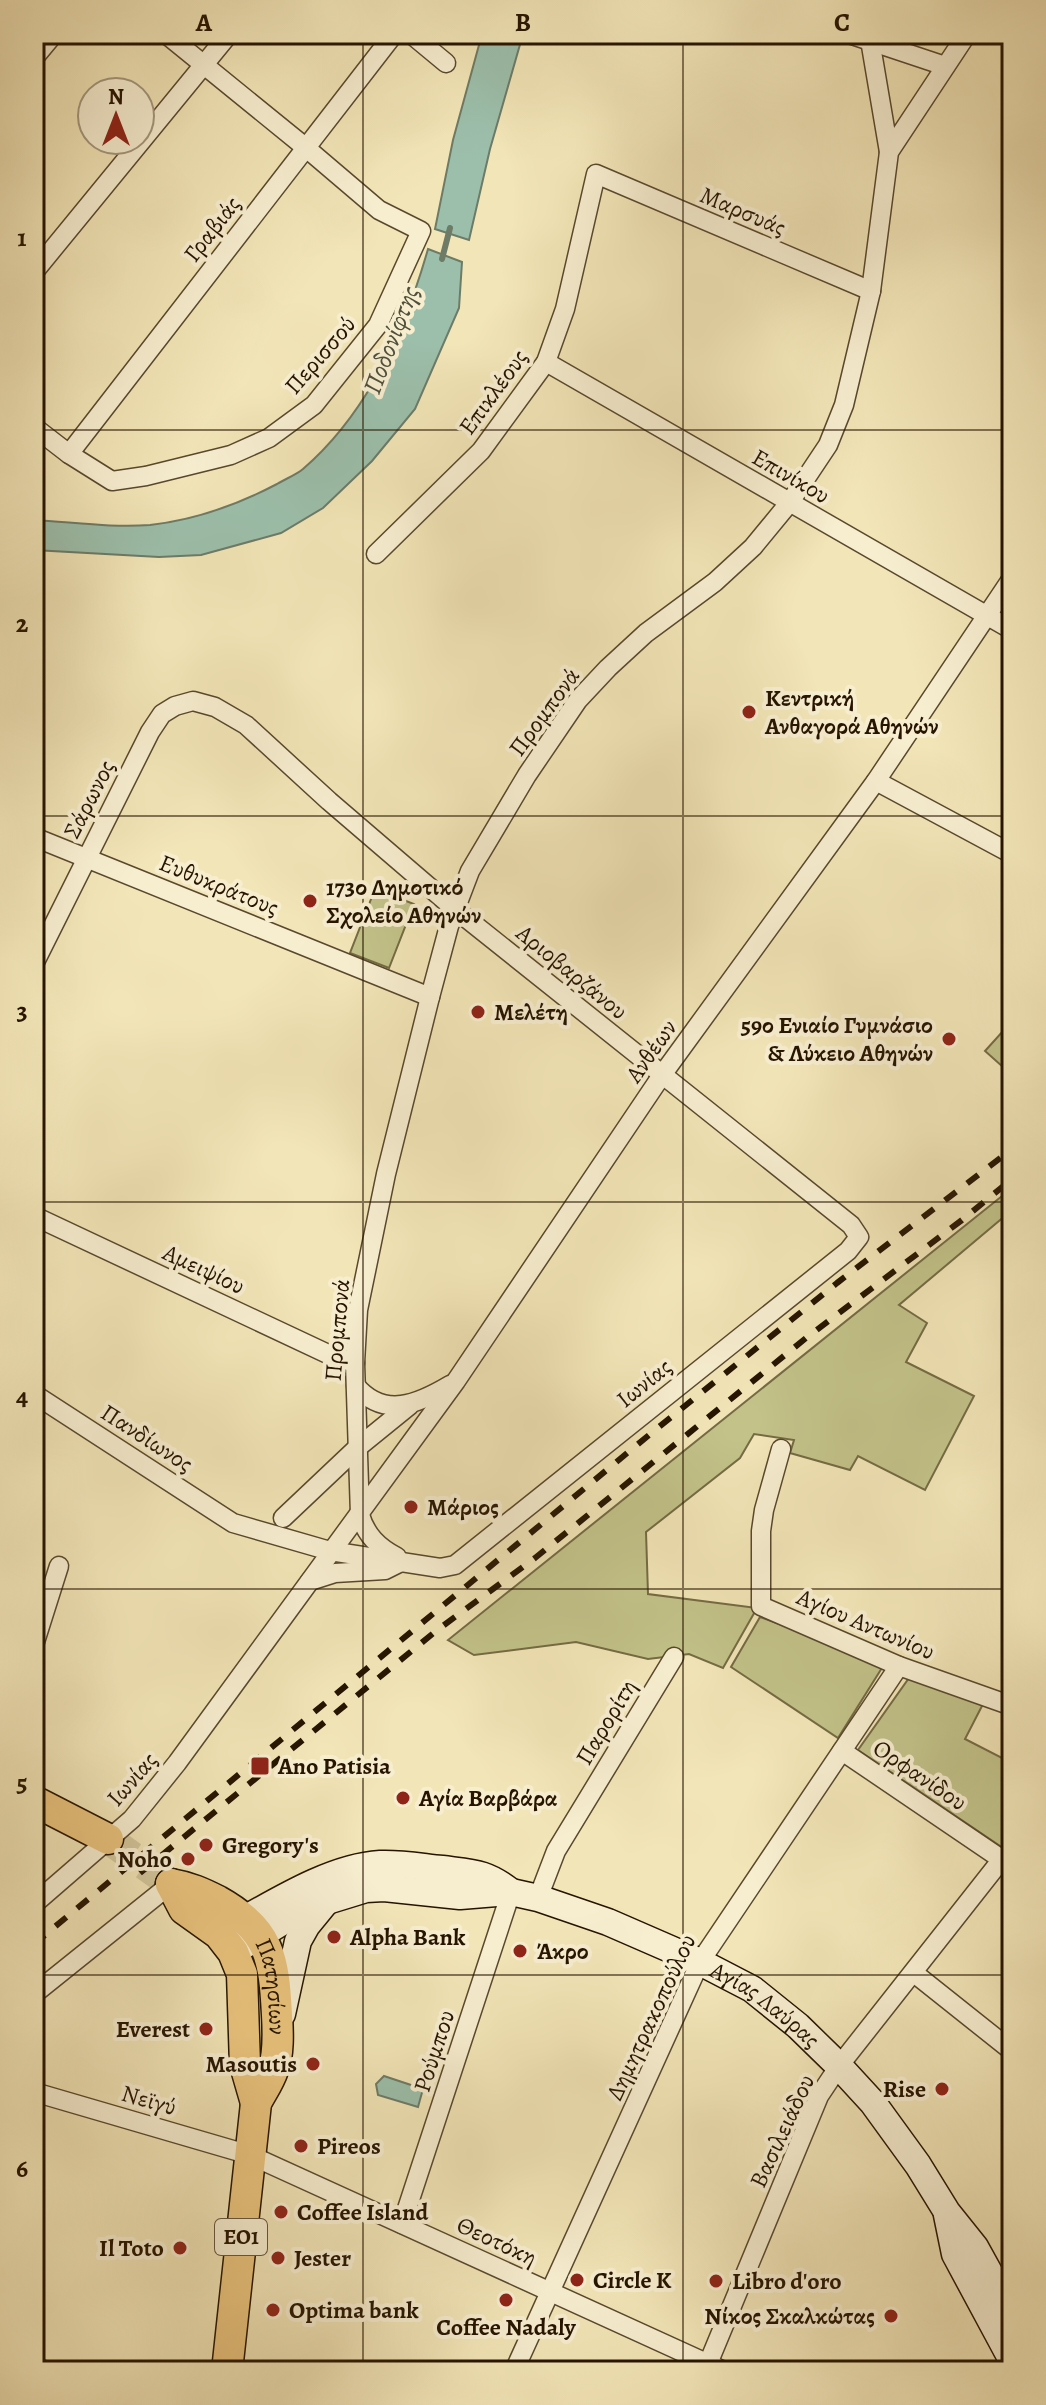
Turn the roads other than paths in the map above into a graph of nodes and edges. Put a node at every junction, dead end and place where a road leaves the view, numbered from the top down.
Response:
1 (54, 34) edge
2 (166, 34) edge
3 (229, 34) edge
4 (394, 34) edge
5 (411, 34) edge
6 (849, 34) edge
7 (967, 34) edge
8 (869, 37) edge
9 (34, 58) edge
10 (446, 63) dead end
11 (204, 65) junction
12 (945, 66) junction
13 (305, 147) junction
14 (889, 152) junction
15 (596, 174) joint
16 (34, 272) edge
17 (871, 291) junction
18 (546, 362) junction
19 (34, 427) edge
20 (69, 454) junction
21 (790, 502) junction
22 (376, 554) dead end
23 (1012, 578) edge
24 (987, 616) junction
25 (1012, 630) edge
26 (175, 706) joint
27 (876, 781) junction
28 (34, 837) edge
29 (1012, 854) edge
30 (86, 857) junction
31 (456, 910) junction
32 (34, 964) edge
33 (430, 997) junction
34 (662, 1075) junction
35 (34, 1216) edge
36 (859, 1237) joint
37 (355, 1363) junction
38 (456, 1381) junction
39 (356, 1386) junction
40 (34, 1394) edge
41 (410, 1405) junction
42 (357, 1448) junction
43 (781, 1449) dead end
44 (360, 1515) junction
45 (283, 1518) junction
46 (233, 1523) junction
47 (330, 1551) junction
48 (404, 1561) junction
49 (455, 1565) joint
50 (59, 1566) dead end
51 (310, 1581) junction
52 (34, 1645) edge
53 (674, 1657) dead end
54 (899, 1666) junction
55 (1012, 1706) edge
56 (842, 1751) junction
57 (34, 1801) edge
58 (108, 1839) junction
59 (1007, 1863) edge
60 (171, 1884) junction
61 (511, 1892) junction
62 (538, 1898) junction
63 (327, 1901) junction
64 (34, 1904) edge
65 (253, 1927) junction
66 (226, 1943) junction
67 (700, 1962) junction
68 (914, 1973) junction
69 (34, 1994) edge
70 (278, 2033) junction
71 (1012, 2051) edge
72 (839, 2066) junction
73 (34, 2092) edge
74 (256, 2103) junction
75 (250, 2155) junction
76 (947, 2212) junction
77 (402, 2224) junction
78 (551, 2292) junction
79 (1009, 2305) edge
80 (1012, 2360) edge
81 (34, 2367) edge
82 (713, 2369) edge
83 (48, 2371) edge
84 (227, 2371) edge
85 (514, 2371) edge

1 - 9 street
2 - 11 street
3 - 11 street
4 - 13 street, Γραβιάς
5 - 10 street
6 - 8 street
7 - 12 street, Προμπονά
8 - 12 street
8 - 14 street
11 - 13 street
11 - 16 street
12 - 14 street, Προμπονά
13 - 20 street, Γραβιάς
13 - 20 street, Περισσού
14 - 17 street, Προμπονά
15 - 17 street, Μαρσυάς
15 - 18 street, Επικλέους
17 - 21 street, Προμπονά
18 - 21 street, Επινίκου
18 - 22 street, Επικλέους
19 - 20 street
21 - 24 street, Επινίκου
21 - 31 street, Προμπονά
23 - 24 street, Ανθέων
24 - 25 street, Επινίκου
24 - 27 street, Ανθέων
26 - 30 street, Σάρωνος
26 - 31 street, Αριοβαρζάνου
27 - 29 street
27 - 34 street, Ανθέων
28 - 30 street, Ευθυκράτους
30 - 32 street, Σάρωνος
30 - 33 street, Ευθυκράτους
31 - 33 street, Προμπονά
31 - 34 street, Αριοβαρζάνου
33 - 37 street, Προμπονά
34 - 36 street, Αριοβαρζάνου
34 - 38 street, Ανθέων
35 - 37 street, Αμειψίου
36 - 49 street, Ιωνίας
37 - 39 street, Προμπονά
38 - 41 street
38 - 44 street, Ανθέων
39 - 41 street
39 - 42 street, Προμπονά
40 - 46 street, Πανδίωνος
41 - 42 street
42 - 44 street, Προμπονά
42 - 45 street
43 - 54 street, Αγίου Αντωνίου
44 - 47 street, Ανθέων
44 - 48 street
45 - 46 street
45 - 47 street, Πανδίωνος
46 - 47 street, Πανδίωνος
47 - 48 street, Πανδίωνος
47 - 51 street, Ιωνίας
48 - 49 street, Πανδίωνος
48 - 51 street
50 - 52 street
51 - 58 street, Ιωνίας
53 - 62 street, Παρορίτη
54 - 55 street, Αγίου Αντωνίου
54 - 56 street, Δημητρακοπούλου
56 - 59 street, Ορφανίδου
56 - 67 street, Δημητρακοπούλου
57 - 58 main road
58 - 64 street, Ιωνίας
59 - 68 street, Βασιλειάδου
60 - 65 main road
60 - 66 main road
60 - 69 street
61 - 62 street, Αγίας Λαύρας
61 - 63 street, Αγίας Λαύρας
61 - 65 street, Αγίας Λαύρας
61 - 77 street, Ρούμπου
62 - 67 street, Αγίας Λαύρας
63 - 65 street, Αγίας Λαύρας
63 - 70 street
65 - 66 street, Αγίας Λαύρας
65 - 70 main road, Πατησίων / ΕΟ1
66 - 74 main road, Πατησίων / ΕΟ1
67 - 72 street, Αγίας Λαύρας
67 - 78 street, Δημητρακοπούλου
68 - 71 street
68 - 72 street, Βασιλειάδου
70 - 74 main road, Πατησίων / ΕΟ1
72 - 76 street, Αγίας Λαύρας
72 - 82 street, Βασιλειάδου
73 - 75 street, Νεϊγύ
74 - 75 main road, Πατησίων / ΕΟ1
75 - 77 street, Θεοτόκη
75 - 84 main road, Πατησίων / ΕΟ1
76 - 79 street, Αγίας Λαύρας
76 - 80 street, Αγίας Λαύρας
77 - 78 street, Θεοτόκη
78 - 82 street, Θεοτόκη
78 - 85 street, Δημητρακοπούλου
81 - 83 street

